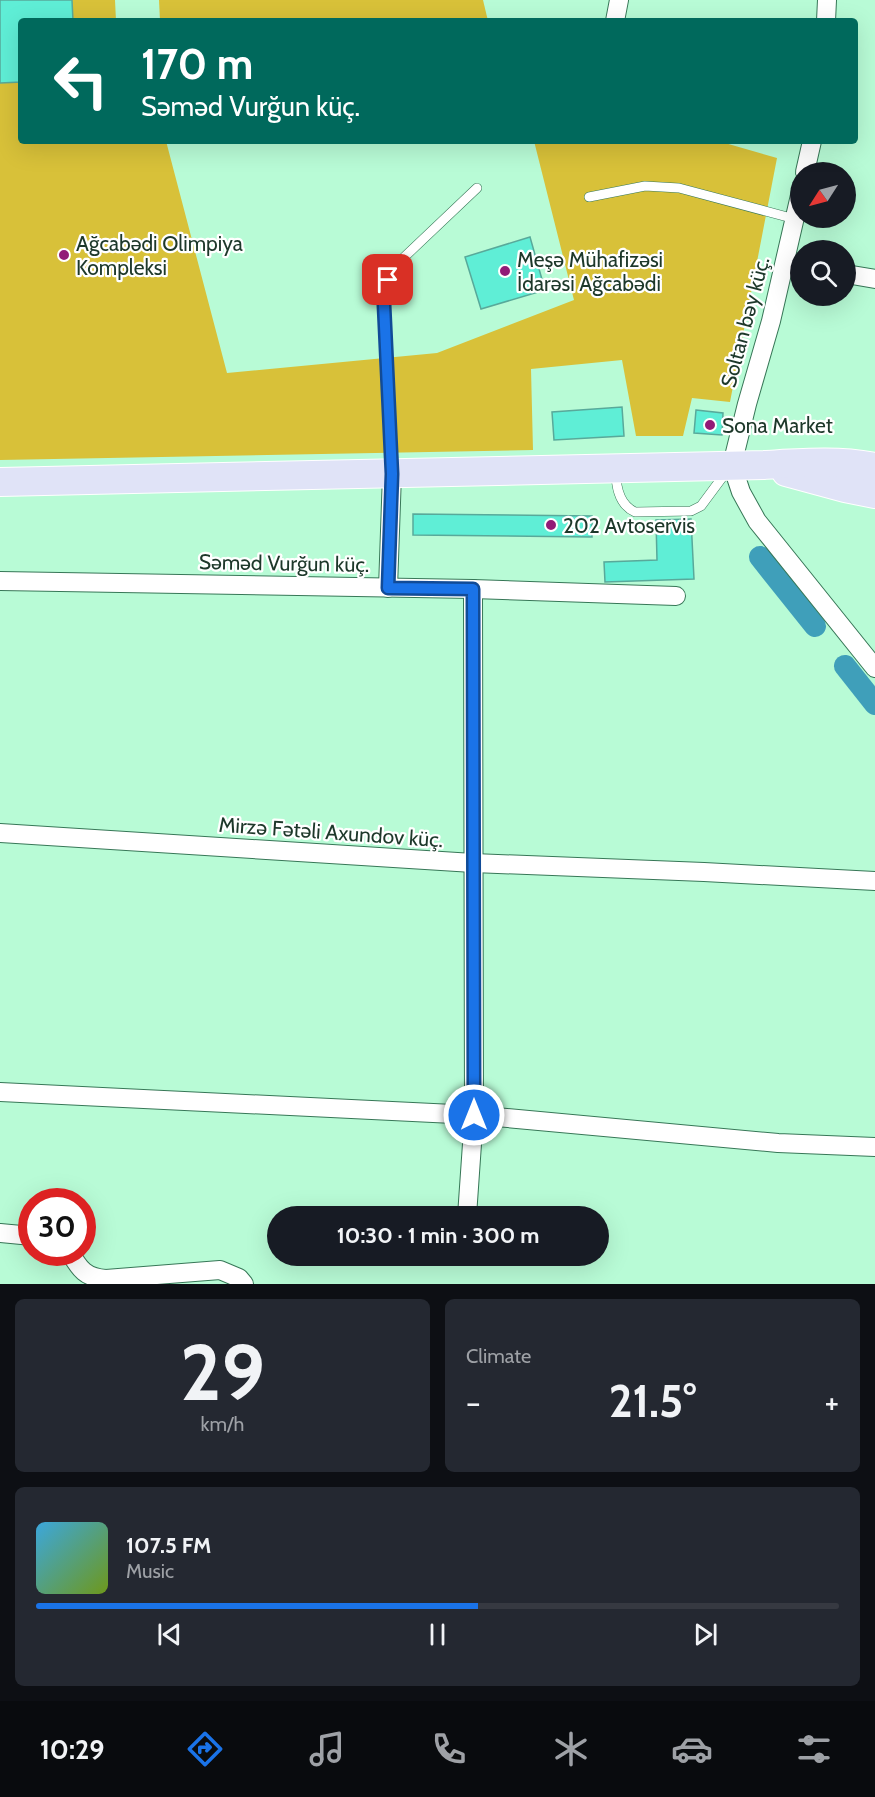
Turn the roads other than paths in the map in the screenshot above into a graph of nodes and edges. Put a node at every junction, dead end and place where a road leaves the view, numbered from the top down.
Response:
1 (619, 0) edge
2 (827, 0) edge
3 (616, 18) edge
4 (826, 18) edge
5 (808, 144) edge
6 (806, 162) edge
7 (477, 188) dead end
8 (589, 197) dead end
9 (790, 218) edge
10 (790, 270) edge
11 (856, 276) edge
12 (875, 279) edge
13 (732, 465) junction
14 (764, 465) junction
15 (616, 467) junction
16 (875, 467) edge
17 (392, 474) junction
18 (0, 482) edge
19 (875, 494) edge
20 (0, 581) edge
21 (388, 588) junction
22 (473, 589) junction
23 (676, 596) dead end
24 (875, 668) edge
25 (0, 833) edge
26 (473, 863) junction
27 (875, 881) edge
28 (0, 1092) edge
29 (474, 1115) junction
30 (875, 1147) edge
31 (468, 1206) edge
32 (0, 1233) edge
33 (18, 1235) edge
34 (77, 1266) edge
35 (244, 1284) edge

1 - 3 street
2 - 4 street
5 - 6 street
7 - 17 lane
8 - 9 lane
10 - 13 street, Soltan bəy küç.
11 - 12 street
13 - 14 main road
13 - 15 main road
13 - 15 lane
13 - 24 street
14 - 16 main road
14 - 19 main road
15 - 17 main road
17 - 18 main road
17 - 21 street
20 - 21 street, Səməd Vurğun küç.
21 - 22 street, Səməd Vurğun küç.
22 - 23 street, Səməd Vurğun küç.
22 - 26 street
25 - 26 street, Mirzə Fətəli Axundov küç.
26 - 27 street, Mirzə Fətəli Axundov küç.
26 - 29 street
28 - 29 street
29 - 30 street
29 - 31 street
32 - 33 street
34 - 35 street

